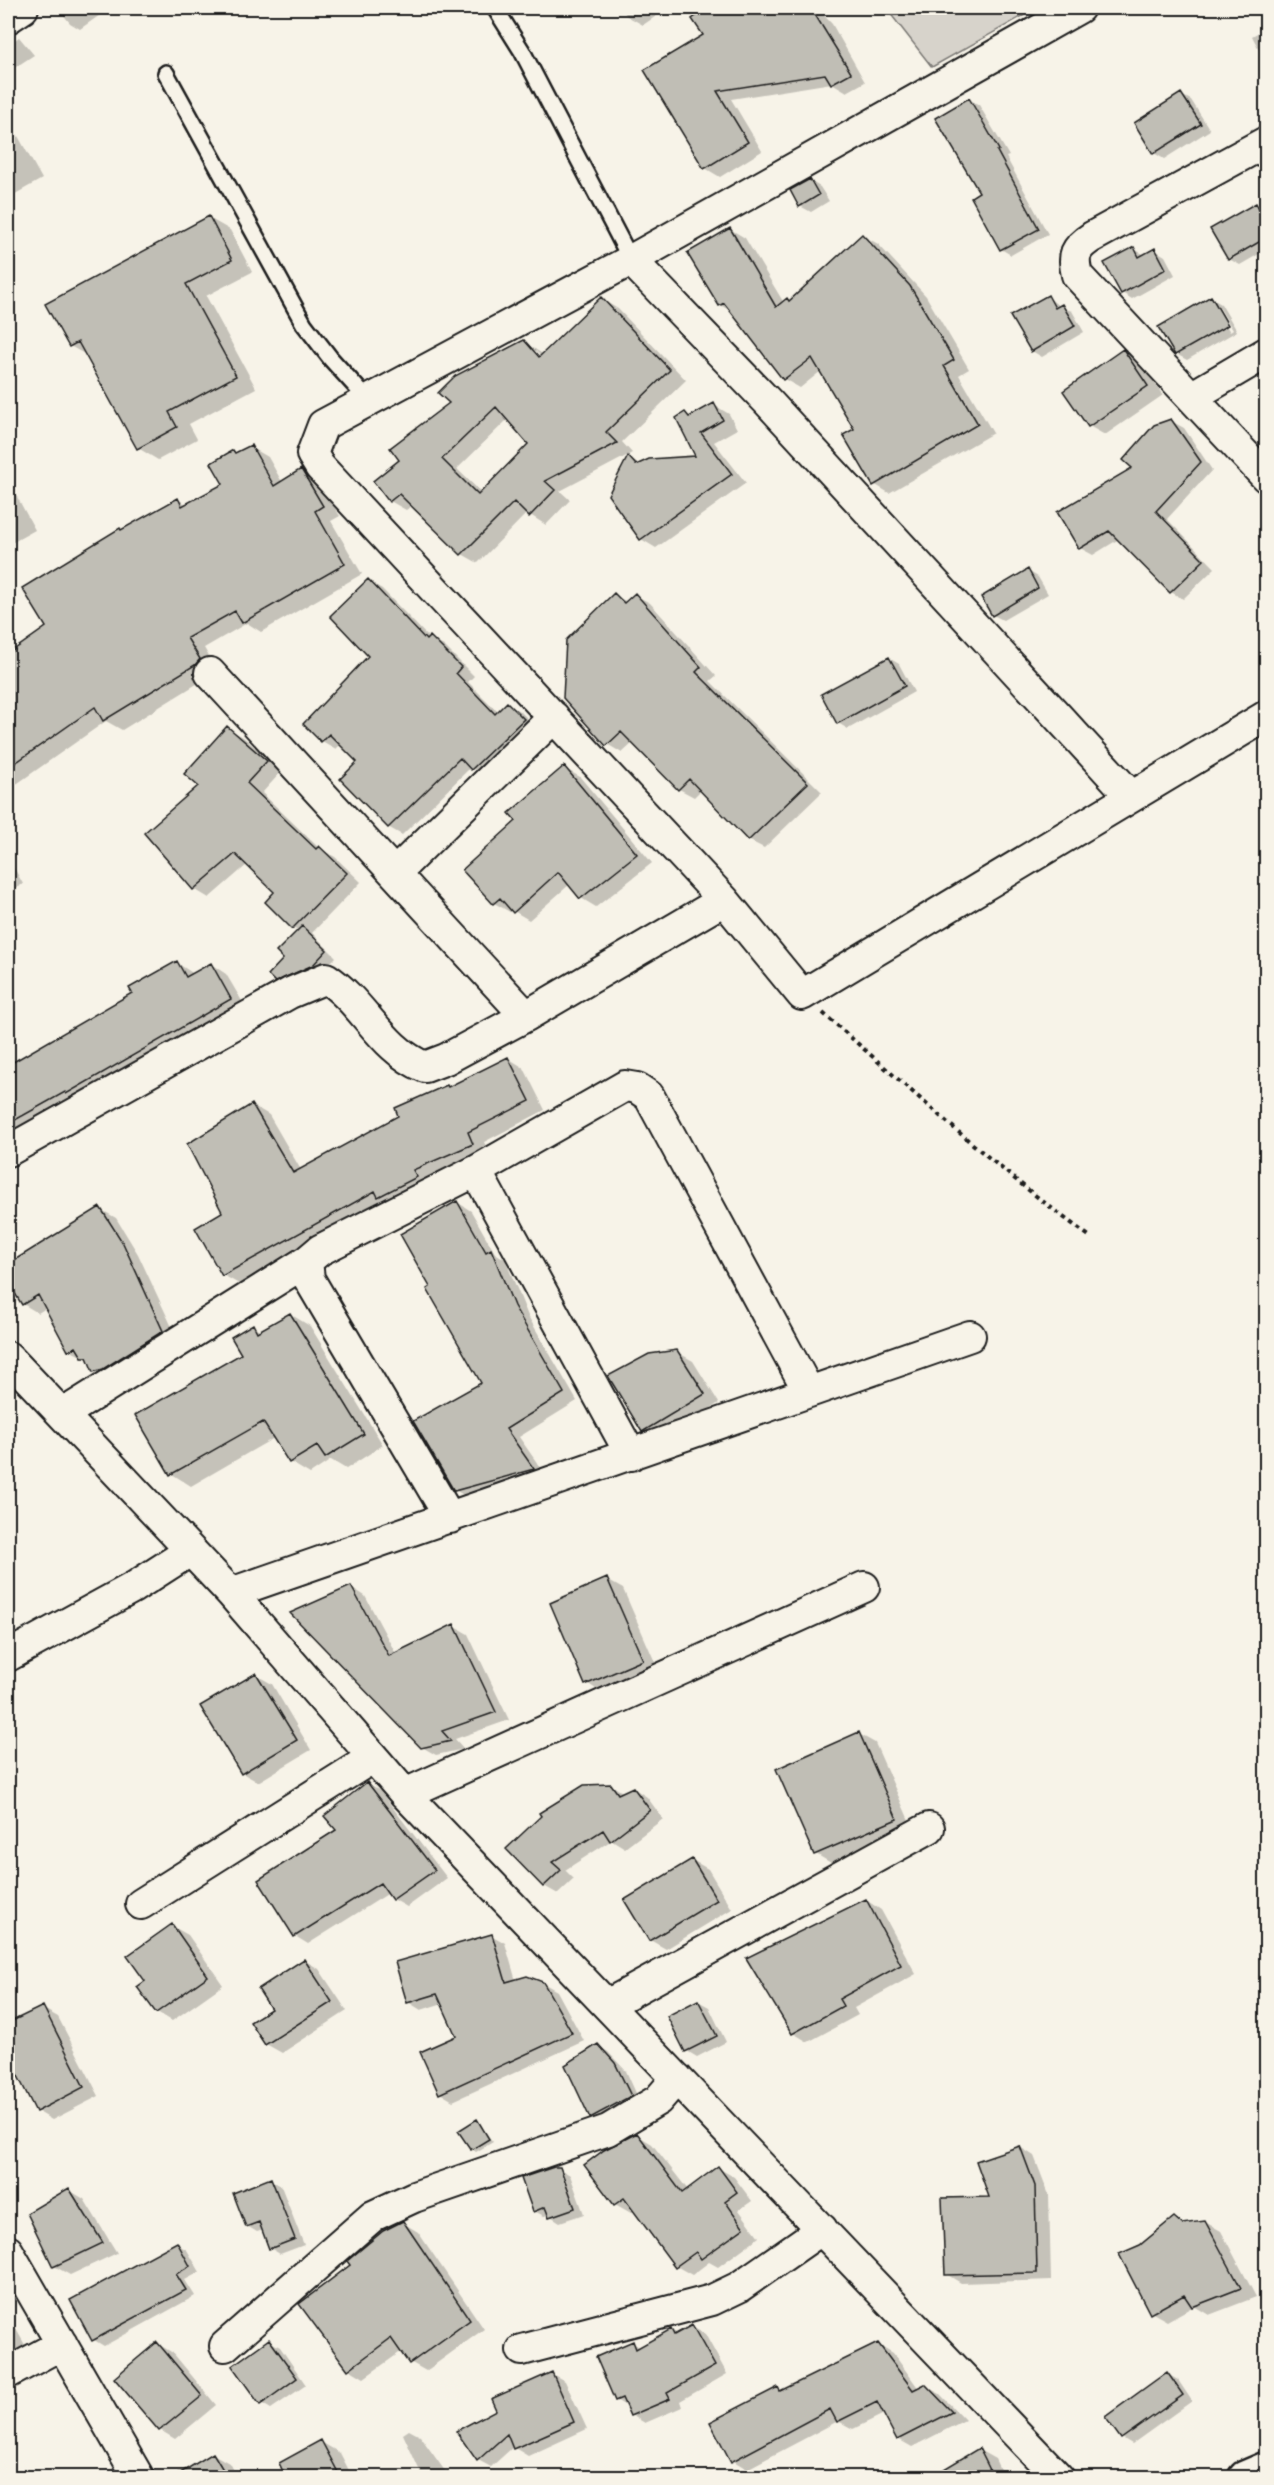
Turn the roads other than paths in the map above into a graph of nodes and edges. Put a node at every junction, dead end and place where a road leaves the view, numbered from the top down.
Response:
1 (23, 8) edge
2 (495, 8) edge
3 (1079, 8) edge
4 (8, 18) edge
5 (166, 73) dead end
6 (1266, 142) edge
7 (631, 260) junction
8 (1266, 353) edge
9 (1193, 396) junction
10 (369, 401) junction
11 (1266, 477) edge
12 (210, 673) dead end
13 (1266, 716) edge
14 (554, 717) junction
15 (1130, 795) junction
16 (395, 873) junction
17 (724, 900) junction
18 (526, 1016) junction
19 (8, 1151) edge
20 (476, 1171) junction
21 (307, 1261) junction
22 (970, 1336) dead end
23 (8, 1357) edge
24 (809, 1392) junction
25 (63, 1414) junction
26 (631, 1455) junction
27 (450, 1518) junction
28 (189, 1551) junction
29 (864, 1587) dead end
30 (231, 1593) junction
31 (8, 1656) edge
32 (372, 1758) junction
33 (405, 1794) junction
34 (929, 1828) dead end
35 (141, 1904) dead end
36 (608, 2005) junction
37 (677, 2079) junction
38 (822, 2229) junction
39 (8, 2251) edge
40 (62, 2344) junction
41 (225, 2346) dead end
42 (522, 2350) dead end
43 (8, 2373) edge
44 (1266, 2469) edge
45 (139, 2478) edge
46 (1059, 2478) edge
47 (1245, 2478) edge

1 - 4 street
2 - 7 lane
3 - 7 street
5 - 10 lane
6 - 9 street
7 - 10 street
7 - 15 street
8 - 9 street
9 - 11 street
10 - 14 street
12 - 16 street
13 - 15 street
14 - 16 street
14 - 17 street
15 - 17 street
16 - 18 street
17 - 18 street
18 - 19 street
20 - 21 street
20 - 24 street
20 - 26 street
21 - 25 street
21 - 27 street
22 - 24 street
23 - 25 street
24 - 26 street
25 - 28 street
26 - 27 street
27 - 30 street
28 - 30 street
28 - 31 street
29 - 33 street
30 - 32 street
32 - 33 street
32 - 35 street
33 - 36 street
34 - 36 street
36 - 37 street
37 - 38 street
37 - 41 street
38 - 42 street
38 - 46 street
39 - 40 street
40 - 43 street
40 - 45 street
44 - 47 main road

